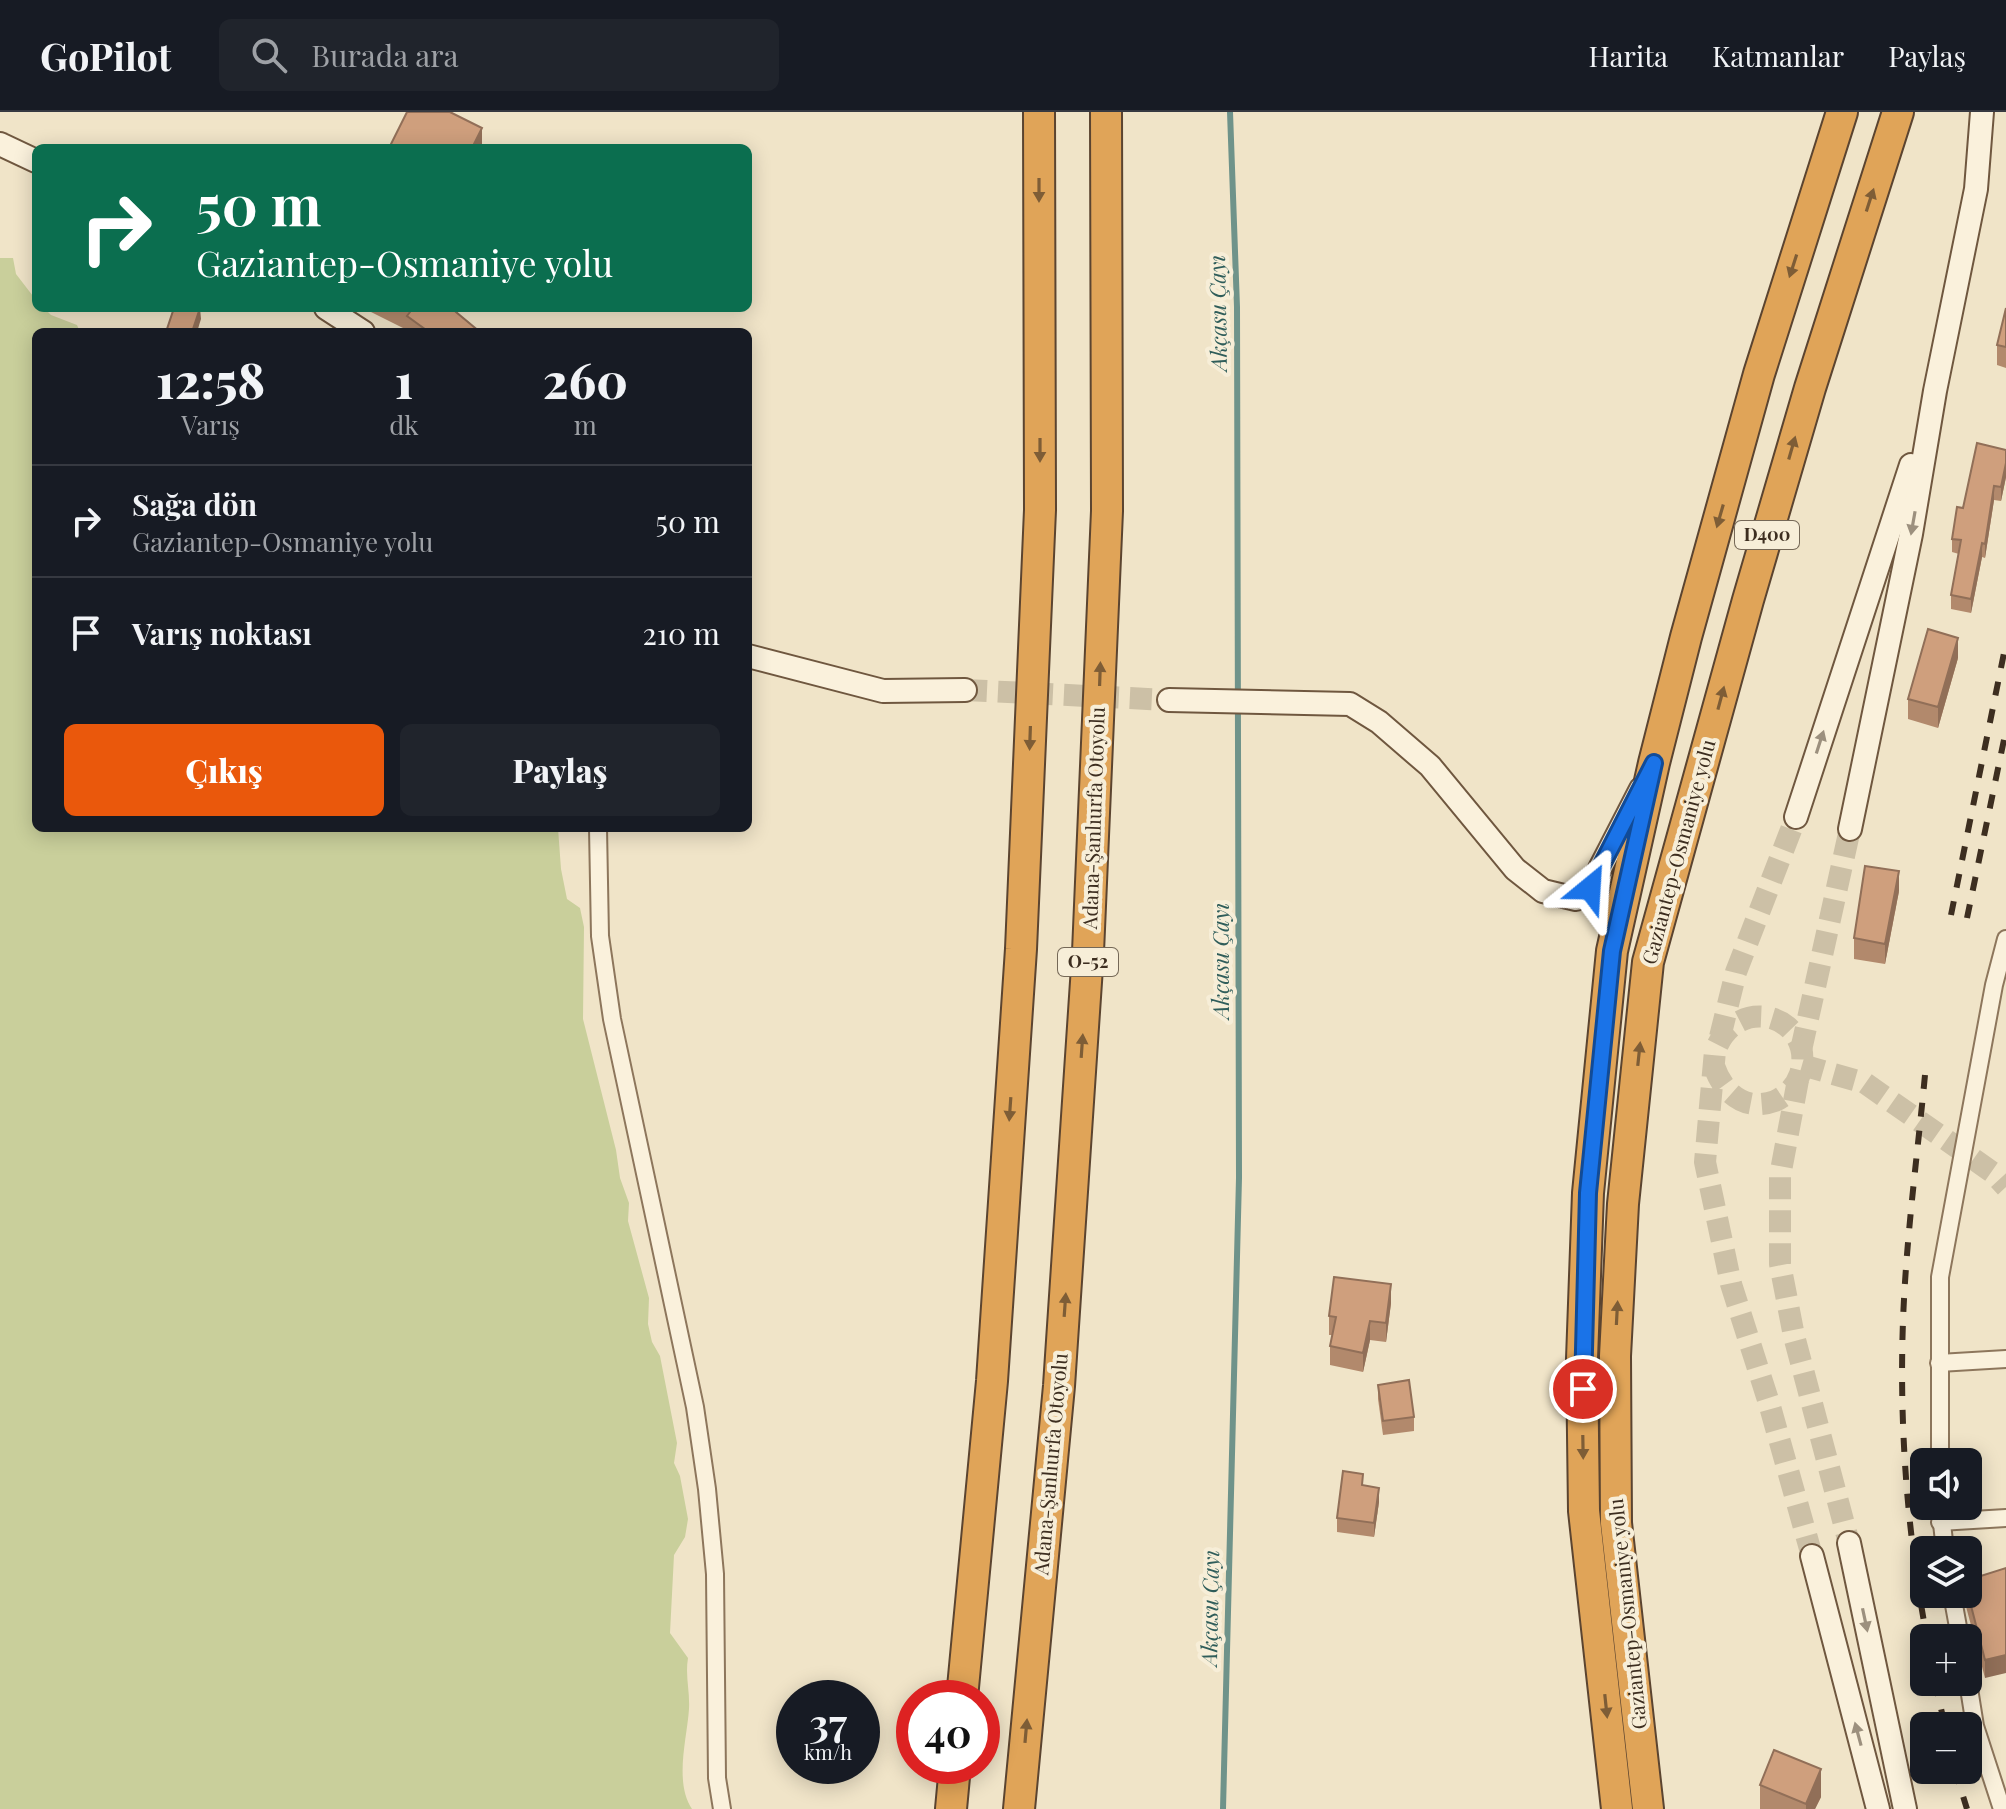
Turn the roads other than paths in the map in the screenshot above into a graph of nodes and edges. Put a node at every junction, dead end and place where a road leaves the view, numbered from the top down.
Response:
1 (1039, 112) edge
2 (1106, 112) edge
3 (1842, 112) edge
4 (1898, 112) edge
5 (1982, 112) edge
6 (0, 144) edge
7 (32, 159) edge
8 (332, 312) edge
9 (357, 328) edge
10 (1935, 391) junction
11 (752, 657) edge
12 (965, 690) tunnel mouth
13 (1169, 700) tunnel mouth
14 (1654, 763) junction
15 (1796, 817) tunnel mouth
16 (1850, 829) tunnel mouth
17 (598, 832) edge
18 (2006, 939) edge
19 (2006, 1359) edge
20 (1939, 1363) junction
21 (1940, 1448) edge
22 (1982, 1517) edge
23 (2006, 1518) edge
24 (1849, 1543) tunnel mouth
25 (1812, 1556) tunnel mouth
26 (964, 1680) edge
27 (1970, 1696) edge
28 (953, 1784) edge
29 (722, 1809) edge
30 (951, 1809) edge
31 (1019, 1809) edge
32 (1617, 1809) edge
33 (1648, 1809) edge
34 (1878, 1809) edge
35 (1905, 1809) edge
36 (2002, 1809) edge

1 -> 26 highway
31 -> 2 highway, Adana-Şanlıurfa Otoyolu / O-52
3 -> 14 highway, Gaziantep-Osmaniye yolu / D400
33 -> 4 highway, Gaziantep-Osmaniye yolu / D400
5 - 10 street
6 - 7 street
8 - 9 street
15 -> 10 street
10 -> 16 street
11 - 12 street
13 - 14 street
14 -> 32 highway, Gaziantep-Osmaniye yolu / D400
17 - 29 street
18 - 20 street
19 - 20 street
20 - 21 street
22 - 23 street
24 -> 35 street
34 -> 25 street
27 - 36 street
28 - 30 highway

